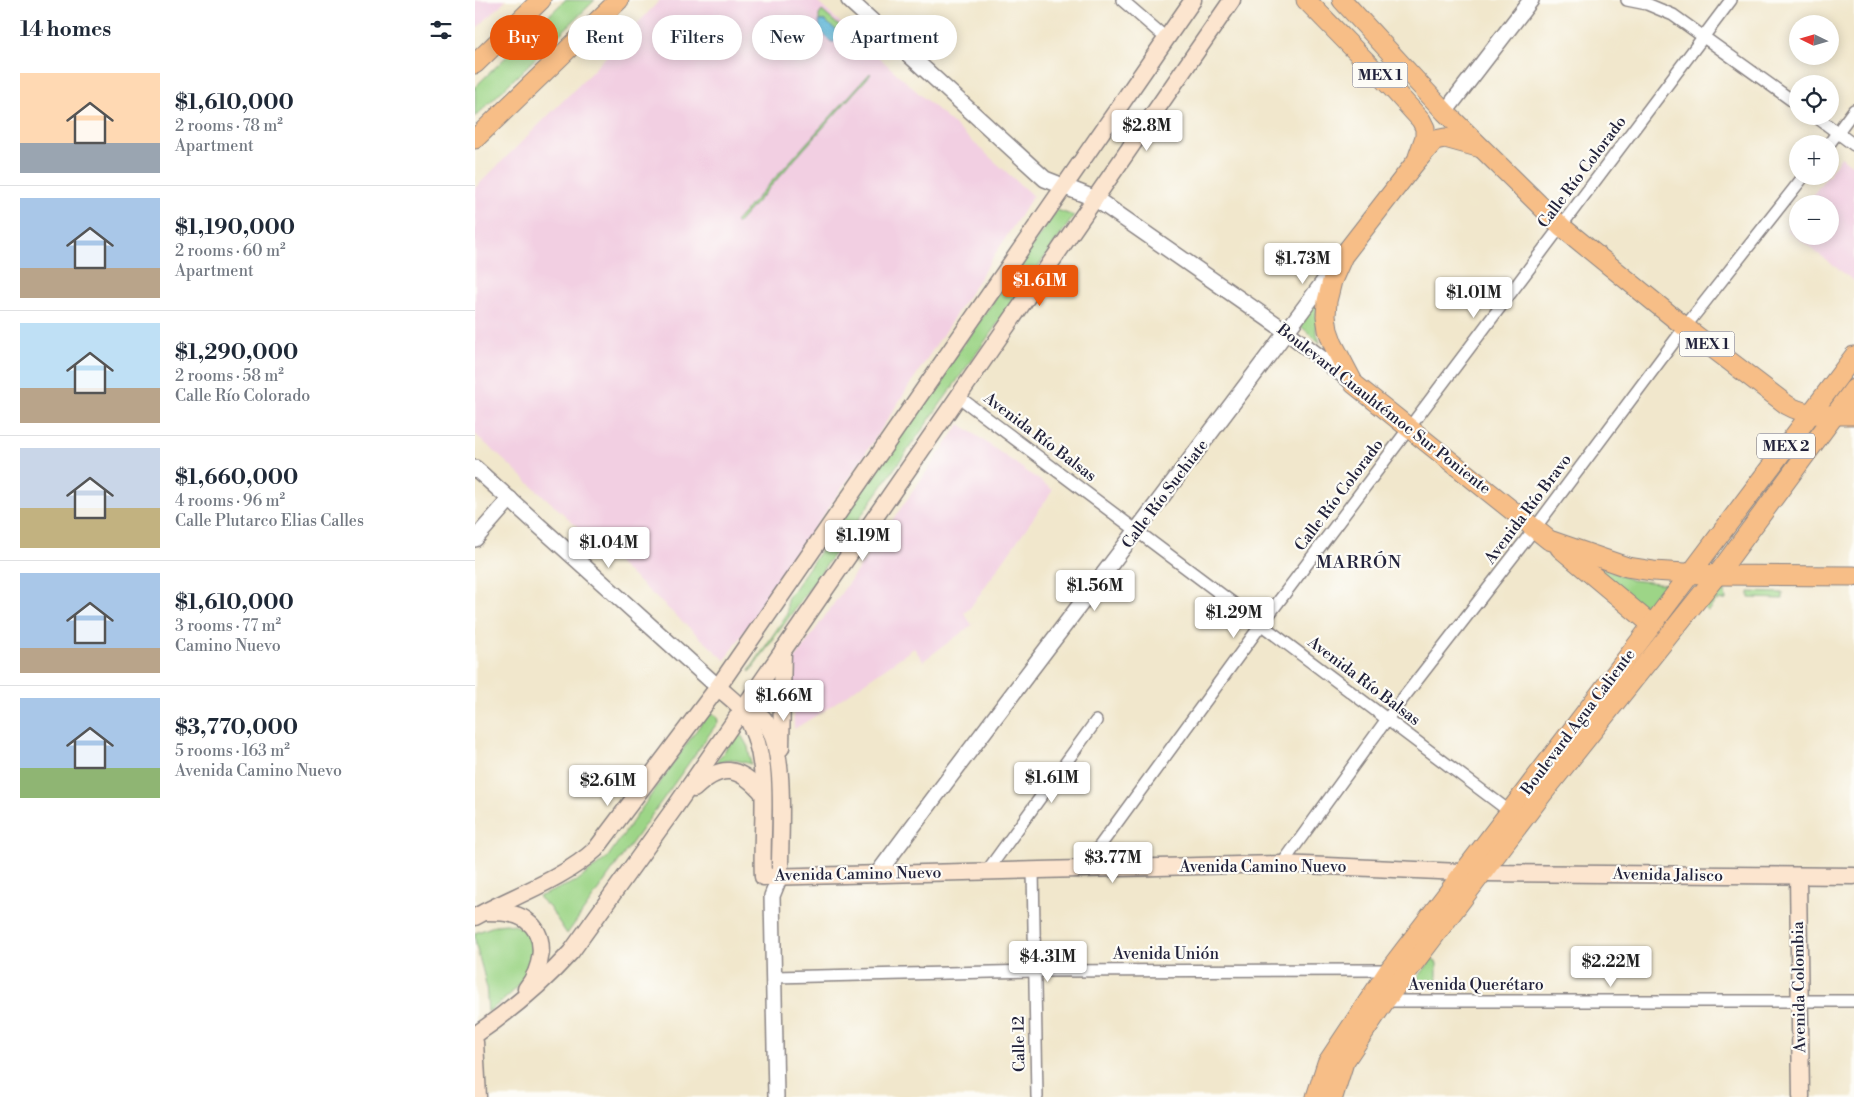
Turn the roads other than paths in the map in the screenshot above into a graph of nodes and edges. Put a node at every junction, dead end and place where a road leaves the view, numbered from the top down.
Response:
1 (541, 0) edge
2 (619, 0) edge
3 (849, 0) edge
4 (1123, 0) edge
5 (1193, 0) edge
6 (1232, 0) edge
7 (1306, 0) edge
8 (1342, 0) edge
9 (1531, 0) edge
10 (1627, 0) edge
11 (1731, 0) edge
12 (1705, 36) junction
13 (1167, 38) junction
14 (475, 64) edge
15 (1789, 98) edge
16 (1854, 110) edge
17 (1445, 112) junction
18 (1827, 125) edge
19 (1837, 133) junction
20 (475, 139) edge
21 (1854, 145) edge
22 (1481, 148) junction
23 (1415, 163) junction
24 (1797, 185) edge
25 (1065, 186) junction
26 (1096, 199) junction
27 (1562, 227) junction
28 (1343, 256) junction
29 (1685, 327) junction
30 (1287, 332) junction
31 (1854, 356) edge
32 (1354, 384) junction
33 (1854, 389) edge
34 (959, 396) junction
35 (1809, 414) junction
36 (1835, 415) junction
37 (1854, 415) edge
38 (1410, 428) junction
39 (475, 468) edge
40 (510, 499) junction
41 (1138, 531) junction
42 (1542, 534) junction
43 (475, 539) edge
44 (1690, 574) junction
45 (1717, 575) junction
46 (1854, 576) edge
47 (1261, 624) junction
48 (1652, 625) junction
49 (783, 650) junction
50 (718, 687) junction
51 (741, 709) junction
52 (1387, 719) junction
53 (1097, 721) dead end
54 (780, 773) junction
55 (762, 792) junction
56 (673, 810) junction
57 (1509, 811) junction
58 (1282, 864) junction
59 (1083, 869) junction
60 (1033, 870) junction
61 (987, 871) junction
62 (1463, 872) junction
63 (878, 873) junction
64 (1483, 873) junction
65 (780, 876) junction
66 (1854, 876) edge
67 (763, 877) junction
68 (1798, 877) junction
69 (772, 896) junction
70 (480, 914) edge
71 (1389, 970) junction
72 (1409, 970) junction
73 (1035, 971) junction
74 (774, 977) junction
75 (1376, 1001) junction
76 (1854, 1001) edge
77 (1799, 1002) junction
78 (510, 1011) junction
79 (475, 1035) edge
80 (475, 1042) edge
81 (478, 1097) edge
82 (776, 1097) edge
83 (1037, 1097) edge
84 (1316, 1097) edge
85 (1333, 1097) edge
86 (1801, 1097) edge

1 - 14 main road
2 - 20 main road
3 - 25 street, Boulevard Cuauhtémoc Sur Poniente
4 - 13 street
5 - 13 main road
6 - 26 main road
7 - 23 main road, MEX 1
8 - 17 main road, MEX 1
9 - 17 street
10 - 12 street
11 - 12 street, Calle Río Colorado
12 - 15 street
12 - 27 street, Calle Río Colorado
13 - 25 main road
16 - 19 street
17 - 22 main road, MEX 1
18 - 19 street
19 - 21 street
22 - 23 main road
22 - 27 main road, MEX 1
23 - 28 main road, Calle Río Suchiate / MEX 1
24 - 29 street, Avenida Río Bravo
25 - 26 street, Boulevard Cuauhtémoc Sur Poniente
25 - 50 main road
26 - 30 street, Boulevard Cuauhtémoc Sur Poniente
26 - 34 main road
27 - 29 main road, MEX 1
27 - 38 street, Calle Río Colorado
28 - 30 street, Calle Río Suchiate
28 - 32 main road, MEX 1
29 - 35 main road, MEX 1
29 - 42 street, Avenida Río Bravo
30 - 32 street, Boulevard Cuauhtémoc Sur Poniente
30 - 41 street, Calle Río Suchiate
31 - 35 main road, Boulevard Agua Caliente / MEX 2
32 - 38 main road, Boulevard Cuauhtémoc Sur Poniente / MEX 1
33 - 36 main road, Boulevard Agua Caliente / MEX 2
34 - 41 street, Avenida Río Balsas
34 - 49 main road
35 - 36 main road, MEX 1
35 - 44 main road, Boulevard Agua Caliente / MEX 2
36 - 37 main road, MEX 1
36 - 45 main road, Boulevard Agua Caliente / MEX 2
38 - 42 main road, Boulevard Cuauhtémoc Sur Poniente / MEX 1
38 - 47 street, Calle Río Colorado
39 - 40 street
40 - 43 street
40 - 50 street
41 - 47 street, Avenida Río Balsas
41 - 63 street, Calle Río Suchiate
42 - 44 main road, Boulevard Cuauhtémoc Sur Poniente / MEX 1
42 - 48 main road
42 - 52 street, Avenida Río Bravo
44 - 45 main road, MEX 1
44 - 48 main road, Boulevard Agua Caliente
45 - 46 main road, MEX 1
45 - 64 main road, Boulevard Agua Caliente
47 - 52 street, Avenida Río Balsas
47 - 59 street, Calle Río Colorado
48 - 57 main road, Boulevard Agua Caliente
49 - 51 main road
49 - 54 main road
50 - 51 main road
50 - 70 main road
51 - 54 main road
51 - 55 main road
51 - 56 main road
52 - 57 street, Avenida Río Balsas
52 - 58 street, Avenida Río Bravo
53 - 61 street
54 - 65 main road
55 - 56 main road
55 - 67 main road
56 - 78 main road
57 - 62 main road, Boulevard Agua Caliente
58 - 59 main road, Avenida Camino Nuevo
58 - 62 main road, Avenida Camino Nuevo
59 - 60 main road, Avenida Camino Nuevo
60 - 61 main road, Avenida Camino Nuevo
60 - 73 street, Calle 12
61 - 63 main road, Avenida Camino Nuevo
62 - 64 main road, Avenida Camino Nuevo
62 - 71 main road, Boulevard Agua Caliente
63 - 65 main road, Avenida Camino Nuevo
64 - 68 main road, Avenida Jalisco
64 - 72 main road, Boulevard Agua Caliente
65 - 67 main road, Avenida Camino Nuevo
65 - 69 street
66 - 68 main road, Avenida Jalisco
67 - 69 street
68 - 77 main road, Avenida Colombia
69 - 74 street
70 - 78 main road
71 - 72 street, Avenida Unión
71 - 73 street, Avenida Unión
71 - 75 main road, Boulevard Agua Caliente
72 - 75 main road, Boulevard Agua Caliente
73 - 74 street, Avenida Unión
73 - 83 street, Calle 12
74 - 82 street
75 - 77 street, Avenida Querétaro
75 - 84 main road, Boulevard Agua Caliente
75 - 85 main road, Boulevard Agua Caliente
76 - 77 street, Avenida Querétaro
77 - 86 main road, Avenida Colombia
78 - 79 main road
80 - 81 main road

